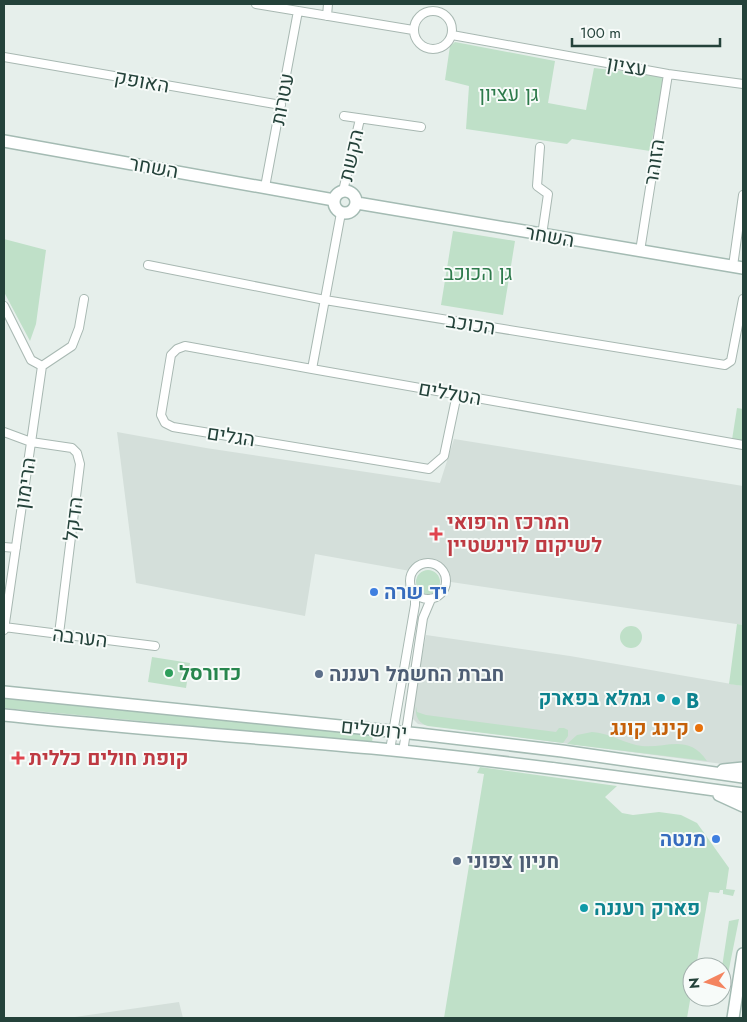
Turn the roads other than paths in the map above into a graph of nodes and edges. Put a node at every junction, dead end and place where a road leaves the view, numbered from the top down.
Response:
1 (256, 4) edge
2 (328, 4) edge
3 (430, 7) edge
4 (298, 11) junction
5 (327, 16) junction
6 (413, 30) junction
7 (452, 35) junction
8 (4, 57) edge
9 (668, 74) junction
10 (743, 84) edge
11 (281, 105) junction
12 (344, 116) dead end
13 (360, 119) junction
14 (421, 127) dead end
15 (4, 141) edge
16 (540, 147) dead end
17 (265, 188) junction
18 (343, 191) junction
19 (743, 194) edge
20 (334, 200) junction
21 (357, 203) junction
22 (341, 213) junction
23 (542, 235) junction
24 (640, 251) junction
25 (148, 266) dead end
26 (738, 267) edge
27 (84, 299) dead end
28 (743, 299) edge
29 (325, 300) junction
30 (4, 306) edge
31 (42, 366) junction
32 (312, 369) junction
33 (456, 394) junction
34 (4, 432) edge
35 (31, 442) junction
36 (743, 445) edge
37 (4, 547) edge
38 (16, 548) junction
39 (415, 594) junction
40 (431, 600) junction
41 (4, 628) edge
42 (59, 634) junction
43 (155, 646) dead end
44 (4, 692) edge
45 (4, 716) edge
46 (393, 731) junction
47 (405, 732) junction
48 (390, 750) junction
49 (403, 752) junction
50 (743, 768) edge
51 (707, 772) junction
52 (743, 777) edge
53 (706, 789) junction
54 (743, 794) edge
55 (743, 806) edge
56 (743, 954) edge
57 (733, 1018) edge

1 - 4 street
2 - 5 street
3 - 6 street
3 - 7 street
4 - 5 street
4 - 11 street, עטרות
5 - 6 street
6 - 7 street
7 - 9 street, עציון
8 - 11 street, האופק
9 - 10 street, עציון
9 - 24 street, הזוהר
11 - 17 street, עטרות
12 - 13 street, הקשת
13 - 14 street, הקשת
13 - 18 street, הקשת
15 - 17 main road, השחר
16 - 23 street
17 - 20 main road, השחר
18 - 20 main road
18 - 21 main road
19 - 26 street
20 - 22 main road
21 - 22 main road
21 - 23 main road, השחר
22 - 29 street
23 - 24 main road, השחר
24 - 26 main road, השחר
25 - 29 street, הכוכב
27 - 31 street
28 - 29 street, הכוכב
29 - 32 street
30 - 31 street
31 - 35 street, הרימון
32 - 33 street, הטללים
32 - 33 street, הגלים
33 - 36 street, הטללים
34 - 35 street
35 - 38 street, הרימון
35 - 42 street, הדקל
37 - 38 street
38 - 41 street, הרימון
39 - 40 street
39 - 40 street
39 - 46 street
40 - 47 street
41 - 42 street, הערבה
42 - 43 street, הערבה
44 - 46 main road, ירושלים
45 - 48 main road, ירושלים
46 - 47 main road, ירושלים
46 - 48 street
47 - 49 street
47 - 51 main road, ירושלים
48 - 49 main road, ירושלים
49 - 53 main road, ירושלים
50 - 51 main road
51 - 52 main road, ירושלים
53 - 54 main road, ירושלים
53 - 55 main road
56 - 57 main road

